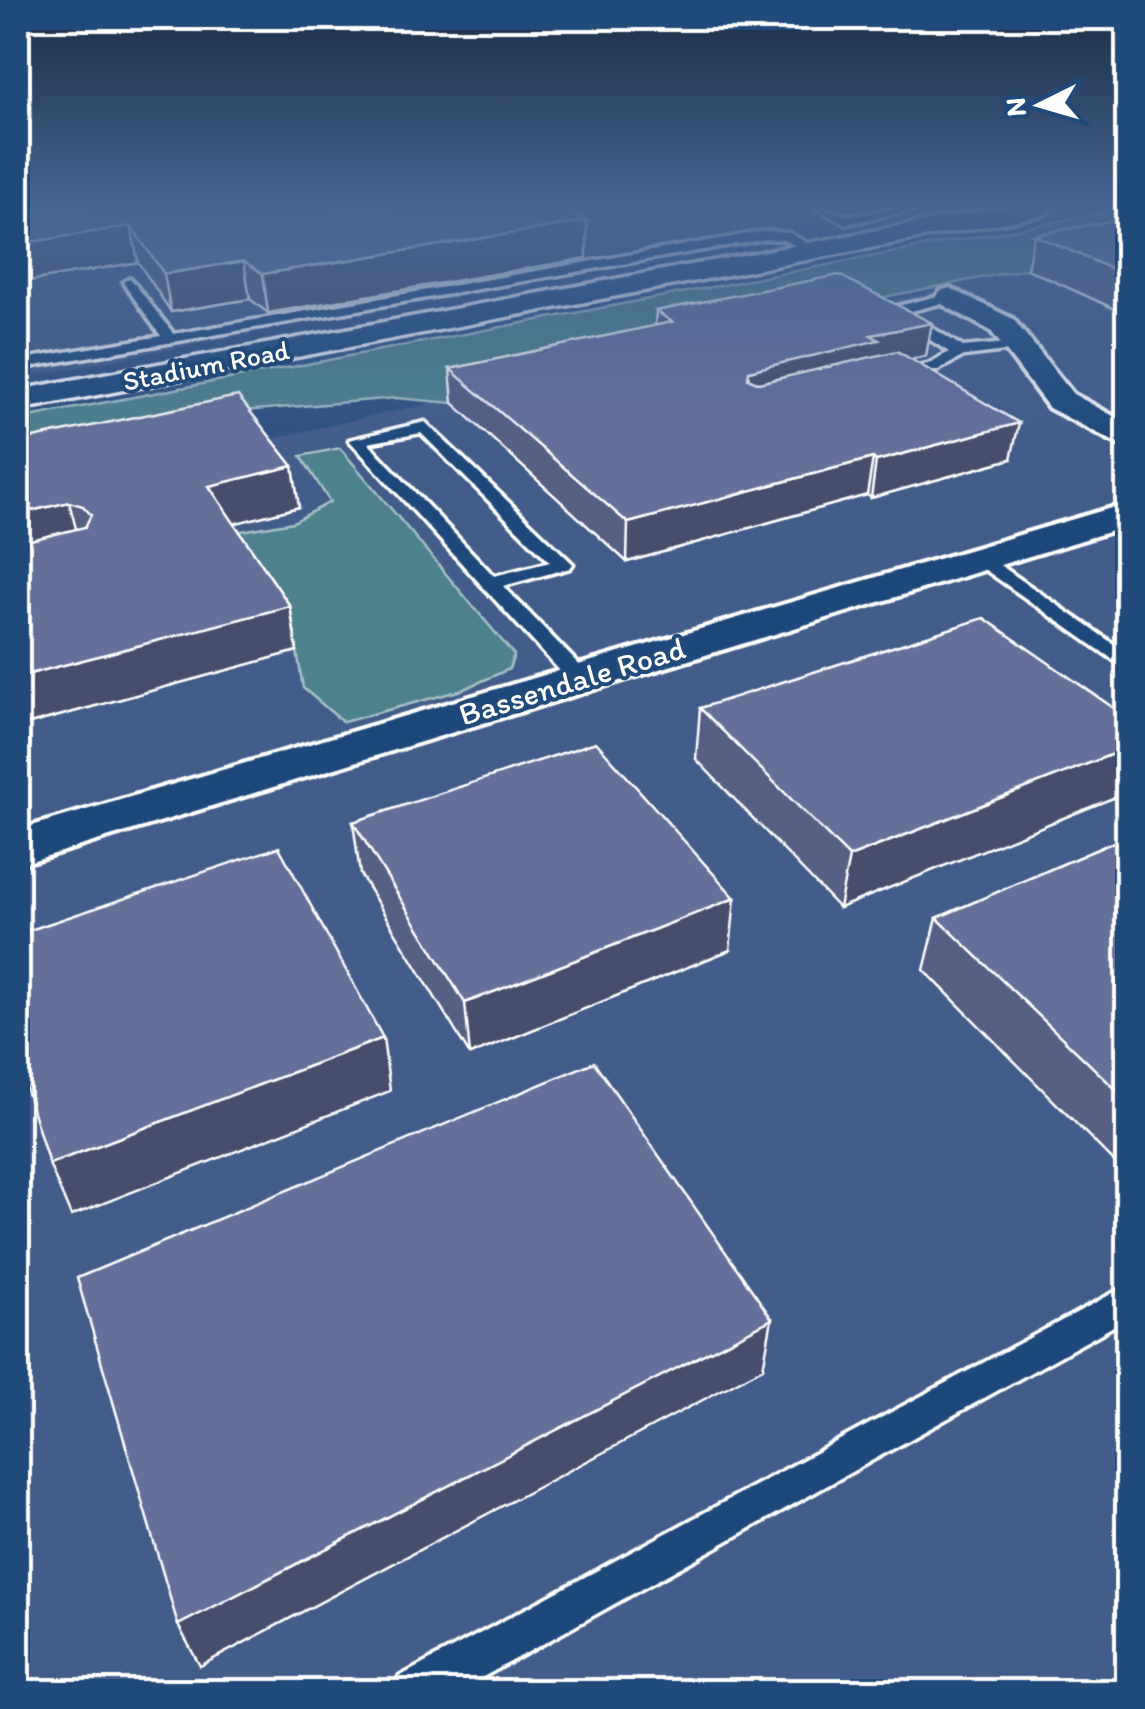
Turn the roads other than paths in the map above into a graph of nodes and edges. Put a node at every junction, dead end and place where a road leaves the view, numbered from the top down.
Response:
1 (133, 287) edge
2 (464, 287) edge
3 (619, 287) edge
4 (950, 297) joint
5 (170, 338) junction
6 (1018, 346) junction
7 (960, 352) junction
8 (18, 365) edge
9 (879, 379) edge
10 (18, 400) edge
11 (1128, 439) edge
12 (1128, 514) edge
13 (981, 558) junction
14 (490, 582) junction
15 (1128, 664) edge
16 (580, 679) junction
17 (18, 848) edge
18 (1128, 1300) edge
19 (414, 1692) edge

1 - 5 lane
2 - 5 lane
3 - 10 street, Stadium Road
4 - 6 street
4 - 7 lane
5 - 8 lane
6 - 7 lane
6 - 11 street
7 - 9 lane
12 - 13 street, Bassendale Road
13 - 15 lane
13 - 16 street, Bassendale Road
14 - 14 lane
14 - 16 lane
16 - 17 street, Bassendale Road
18 - 19 lane

